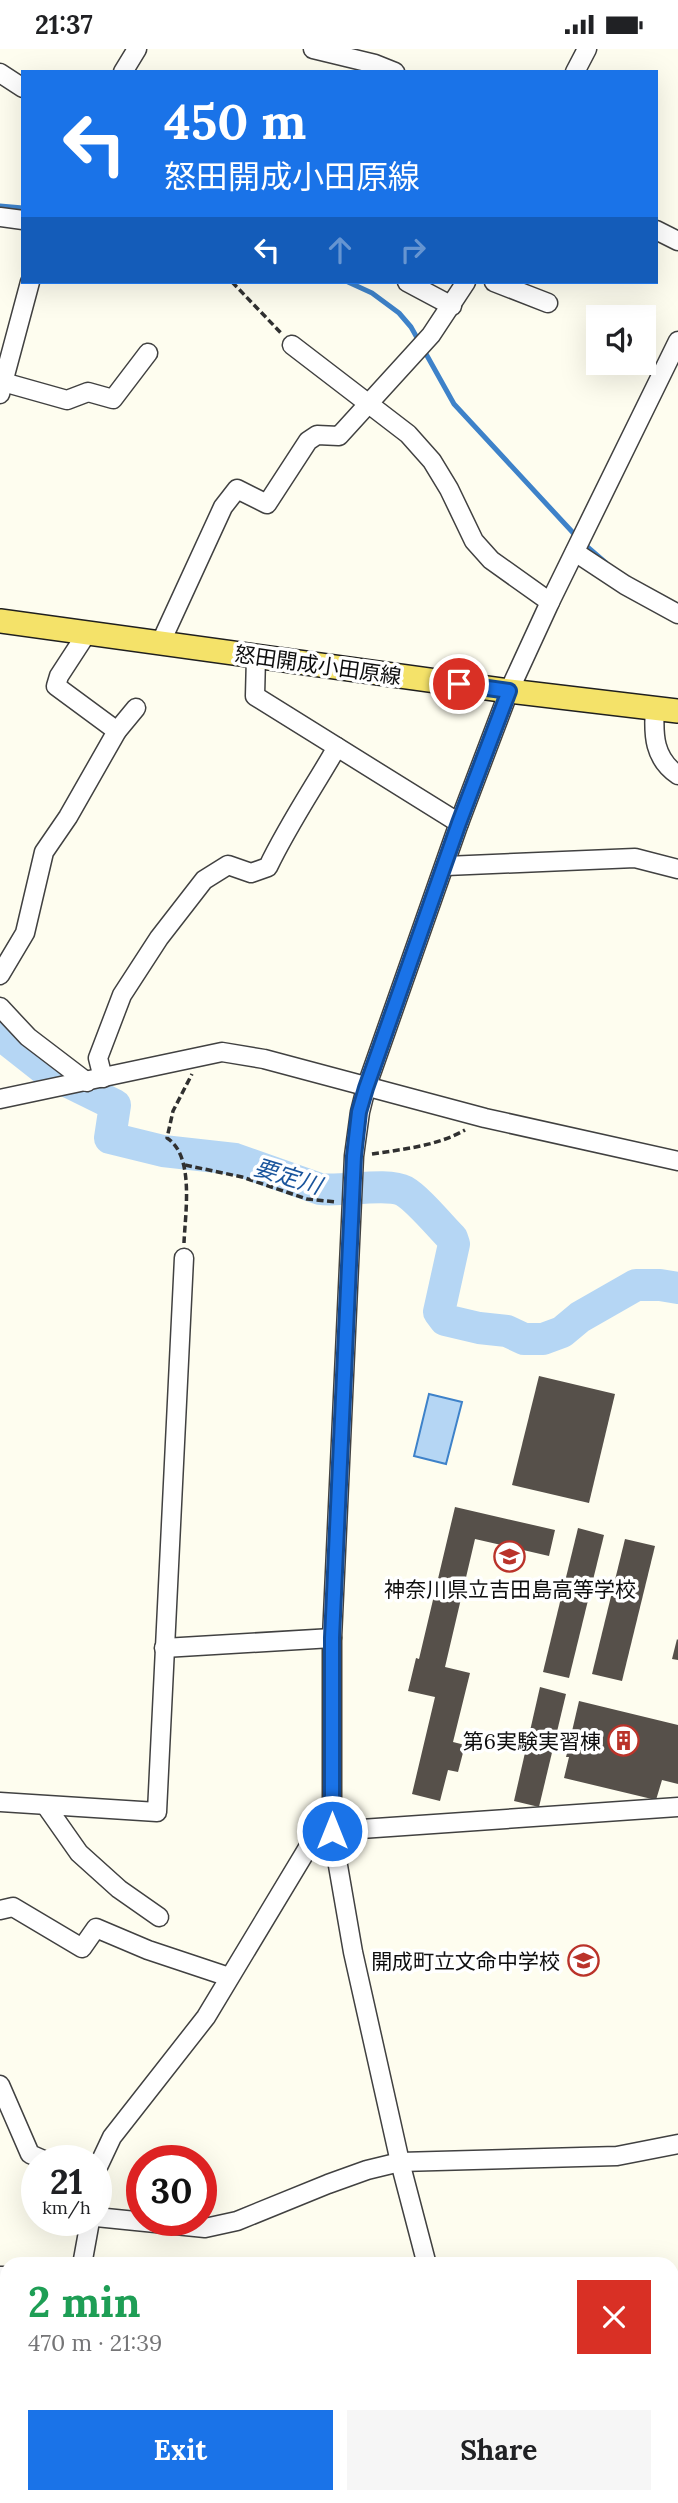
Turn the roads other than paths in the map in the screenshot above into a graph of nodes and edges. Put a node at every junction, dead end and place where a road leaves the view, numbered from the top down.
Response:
1 (136, 49) edge
2 (313, 49) edge
3 (587, 49) edge
4 (124, 70) edge
5 (390, 70) edge
6 (576, 70) edge
7 (0, 73) edge
8 (21, 87) edge
9 (0, 217) edge
10 (21, 220) edge
11 (658, 231) edge
12 (678, 241) edge
13 (29, 284) edge
14 (411, 284) edge
15 (465, 284) edge
16 (499, 284) edge
17 (548, 303) dead end
18 (452, 306) junction
19 (678, 341) edge
20 (292, 345) road end
21 (148, 353) dead end
22 (2, 388) edge
23 (369, 404) junction
24 (575, 552) junction
25 (550, 602) junction
26 (678, 614) edge
27 (0, 621) edge
28 (88, 633) junction
29 (160, 644) junction
30 (256, 657) junction
31 (509, 691) junction
32 (136, 708) dead end
33 (655, 708) junction
34 (678, 711) edge
35 (117, 731) junction
36 (337, 747) junction
37 (678, 775) edge
38 (459, 823) junction
39 (446, 866) junction
40 (678, 869) edge
41 (0, 975) edge
42 (0, 1007) edge
43 (95, 1080) junction
44 (366, 1088) junction
45 (0, 1099) edge
46 (678, 1161) edge
47 (184, 1258) road end
48 (332, 1638) junction
49 (164, 1648) junction
50 (0, 1802) edge
51 (46, 1806) junction
52 (678, 1807) edge
53 (332, 1831) junction
54 (0, 1910) edge
55 (159, 1917) dead end
56 (229, 1977) junction
57 (0, 2085) edge
58 (678, 2144) edge
59 (26, 2145) edge
60 (108, 2145) edge
61 (400, 2162) junction
62 (112, 2219) edge
63 (87, 2236) edge
64 (83, 2257) edge
65 (425, 2257) edge

1 - 4 street
2 - 5 street
3 - 6 street
7 - 8 street
9 - 10 street
11 - 12 street
13 - 22 street
14 - 18 street
15 - 18 street
16 - 17 street
18 - 23 street
19 - 24 street
20 - 23 street
21 - 22 street
23 - 25 street
23 - 29 street
24 - 25 street
24 - 26 street
25 - 31 street
27 - 28 main road, 怒田開成小田原線
28 - 29 main road, 怒田開成小田原線
28 - 35 street
29 - 30 main road, 怒田開成小田原線
30 - 31 main road, 怒田開成小田原線
30 - 36 street
31 - 33 main road, 怒田開成小田原線
31 - 38 street
32 - 35 street
33 - 34 main road, 怒田開成小田原線
33 - 37 street
35 - 41 street
36 - 38 street
36 - 43 street
38 - 39 street
39 - 40 street
39 - 44 street
42 - 43 street
43 - 44 street
43 - 45 street
44 - 46 street
44 - 48 street
47 - 49 street
48 - 49 street
48 - 53 street
49 - 51 street
50 - 51 street
51 - 55 street
52 - 53 street
53 - 56 street
53 - 61 street
54 - 56 street
56 - 60 street
57 - 59 street
58 - 61 street
61 - 62 street
61 - 65 street
63 - 64 street

